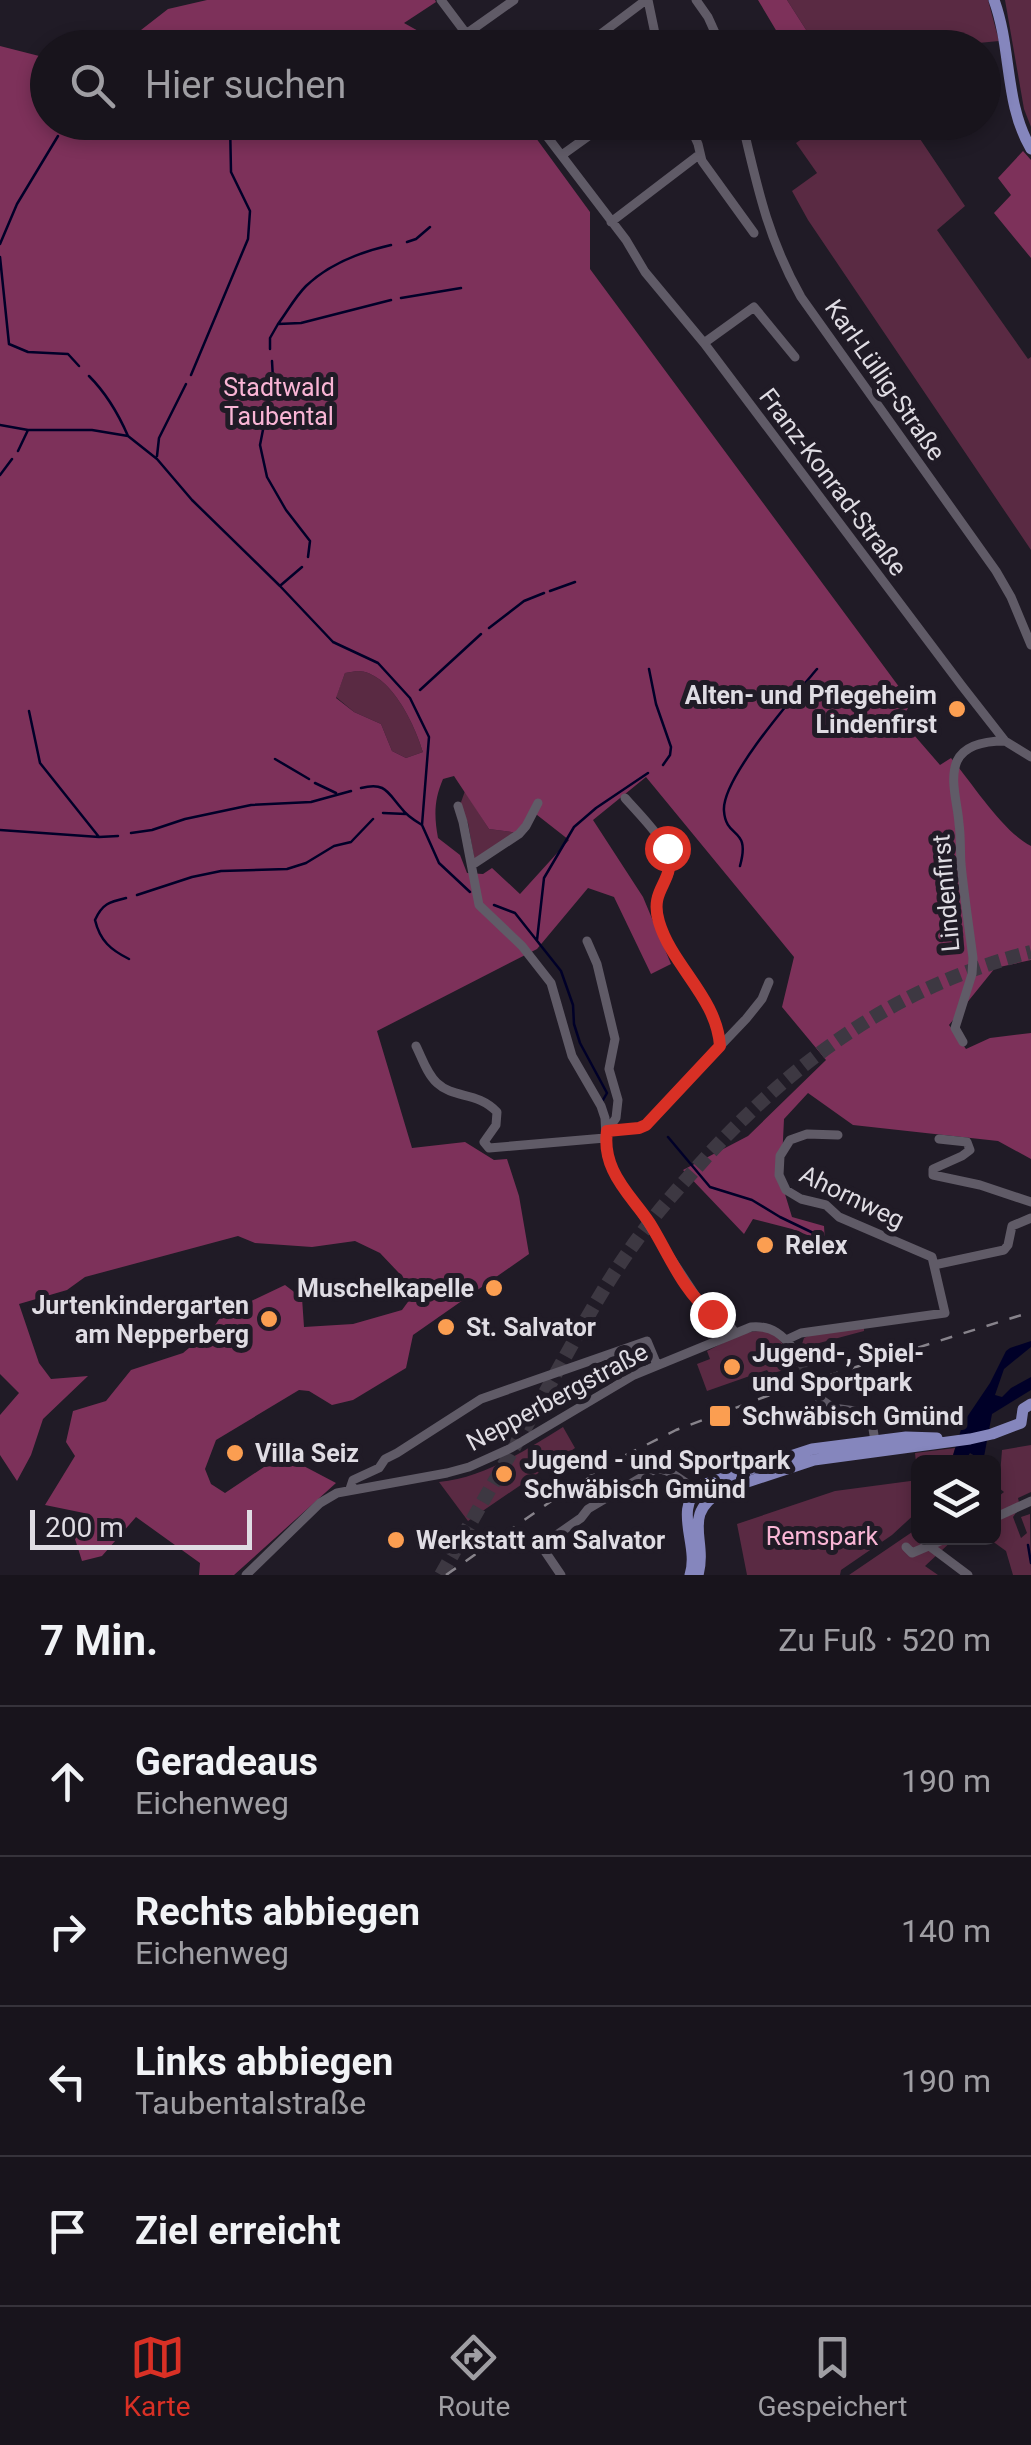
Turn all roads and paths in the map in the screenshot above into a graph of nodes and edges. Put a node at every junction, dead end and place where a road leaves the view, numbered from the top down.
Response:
1 (441, 0) edge
2 (514, 0) edge
3 (647, 0) edge
4 (696, 0) edge
5 (994, 0) edge
6 (463, 30) edge
7 (472, 30) edge
8 (606, 30) edge
9 (654, 30) edge
10 (714, 30) edge
11 (550, 140) edge
12 (583, 140) edge
13 (695, 140) edge
14 (746, 140) edge
15 (1031, 149) edge
16 (700, 154) junction
17 (562, 155) junction
18 (611, 222) junction
19 (754, 233) dead end
20 (704, 344) junction
21 (795, 358) dead end
22 (1031, 645) edge
23 (1005, 740) junction
24 (1031, 757) edge
25 (625, 798) dead end
26 (538, 803) dead end
27 (458, 806) dead end
28 (472, 865) junction
29 (586, 941) dead end
30 (770, 982) dead end
31 (963, 1042) dead end
32 (416, 1046) dead end
33 (720, 1046) junction
34 (606, 1134) junction
35 (838, 1135) dead end
36 (938, 1139) dead end
37 (1031, 1202) edge
38 (1031, 1218) edge
39 (934, 1265) junction
40 (735, 1333) junction
41 (786, 1340) junction
42 (795, 1352) tunnel mouth
43 (657, 1365) junction
44 (819, 1398) tunnel mouth
45 (1031, 1404) edge
46 (1026, 1427) edge
47 (875, 1440) junction
48 (951, 1441) junction
49 (350, 1489) junction
50 (695, 1490) junction
51 (716, 1493) junction
52 (1031, 1502) edge
53 (1001, 1515) edge
54 (928, 1545) joint
55 (906, 1548) dead end
56 (246, 1575) edge
57 (561, 1575) edge
58 (690, 1575) edge
59 (698, 1575) edge
60 (968, 1575) edge

1 - 6 street
2 - 7 street
3 - 8 street
3 - 9 street
4 - 10 street
5 - 15 main road
11 - 17 street, Franz-Konrad-Straße
12 - 17 street
13 - 16 street
14 - 22 street, Karl-Lüllig-Straße
16 - 18 street
16 - 19 street
17 - 18 street, Franz-Konrad-Straße
18 - 20 street, Franz-Konrad-Straße
20 - 21 street
20 - 23 street, Franz-Konrad-Straße
23 - 24 street, Franz-Konrad-Straße
23 - 31 street, Lindenfirst
25 - 33 street
26 - 28 street
27 - 28 street
28 - 34 street
29 - 34 street
30 - 33 street
32 - 34 street
33 - 34 street
34 - 40 street
35 - 39 street, Ahornweg
36 - 37 street
38 - 39 street
39 - 41 street
40 - 41 street
40 - 43 street, Nepperbergstraße
41 - 42 street
43 - 49 street, Nepperbergstraße
43 - 49 street
44 - 47 street
45 - 46 main road
46 - 48 main road
47 - 48 main road
47 - 50 main road
48 - 51 main road
49 - 56 street, Nepperbergstraße
50 - 51 street
50 - 57 street
50 - 58 main road
51 - 59 main road
52 - 53 street
54 - 55 street
54 - 60 street

